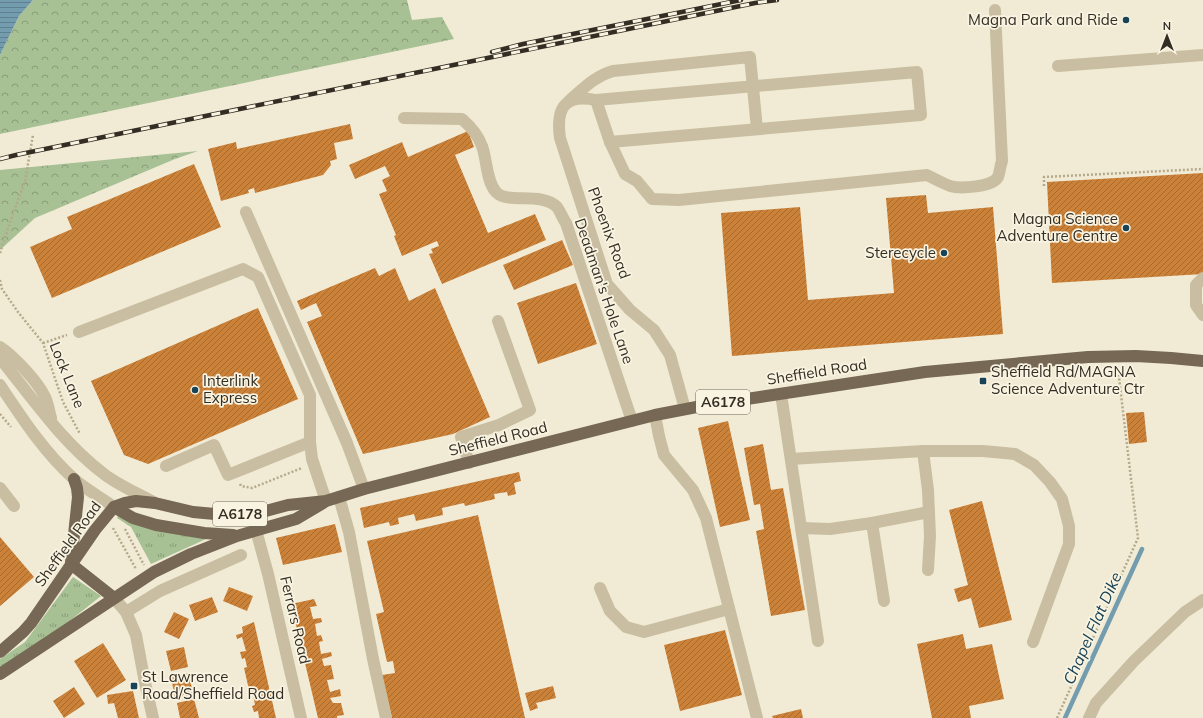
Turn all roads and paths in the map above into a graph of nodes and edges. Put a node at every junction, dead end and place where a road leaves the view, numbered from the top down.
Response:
1 (995, 10) dead end
2 (1203, 55) edge
3 (1058, 66) dead end
4 (753, 87) junction
5 (596, 100) junction
6 (566, 103) junction
7 (404, 118) dead end
8 (757, 129) junction
9 (32, 135) dead end
10 (610, 142) junction
11 (1203, 169) edge
12 (1044, 186) dead end
13 (246, 212) dead end
14 (0, 253) edge
15 (1203, 278) edge
16 (0, 280) edge
17 (1203, 315) edge
18 (498, 321) dead end
19 (79, 332) joint
20 (43, 343) junction
21 (0, 347) edge
22 (1116, 356) junction
23 (0, 358) edge
24 (1203, 361) edge
25 (0, 385) edge
26 (781, 394) junction
27 (685, 409) junction
28 (655, 415) junction
29 (632, 421) junction
30 (52, 423) junction
31 (84, 439) dead end
32 (310, 442) junction
33 (923, 450) junction
34 (791, 459) junction
35 (469, 463) junction
36 (166, 466) dead end
37 (74, 479) junction
38 (0, 488) edge
39 (364, 489) junction
40 (339, 497) junction
41 (326, 501) junction
42 (155, 503) junction
43 (14, 506) dead end
44 (114, 507) junction
45 (929, 512) junction
46 (226, 515) junction
47 (103, 520) junction
48 (872, 524) junction
49 (801, 528) junction
50 (256, 530) junction
51 (237, 536) junction
52 (241, 554) dead end
53 (71, 564) junction
54 (928, 570) dead end
55 (141, 580) junction
56 (600, 588) dead end
57 (114, 598) junction
58 (1203, 600) edge
59 (884, 601) dead end
60 (730, 609) junction
61 (126, 612) junction
62 (818, 642) dead end
63 (1033, 642) dead end
64 (0, 652) edge
65 (0, 674) edge
66 (154, 718) edge
67 (301, 718) edge
68 (386, 718) edge
69 (757, 718) edge
70 (1057, 718) edge
71 (1089, 718) edge

1 - 10 street
2 - 3 street
4 - 5 street
4 - 6 street
4 - 8 street
4 - 8 street
5 - 6 street
5 - 10 street
6 - 27 street, Phoenix Road
7 - 29 street, Deadman's Hole Lane
8 - 10 street
9 - 14 path
11 - 12 path
13 - 39 street
15 - 17 street
16 - 20 path, Lock Lane
18 - 35 street
19 - 20 path
19 - 32 street
20 - 31 path, Lock Lane
21 - 30 street
22 - 24 main road, Sheffield Road / A6178
22 - 26 main road, Sheffield Road / A6178
22 - 70 path
23 - 30 street
25 - 37 street
26 - 27 main road, Sheffield Road / A6178
26 - 34 street
27 - 28 main road, Sheffield Road / A6178
28 - 29 main road, Sheffield Road / A6178
28 - 60 street
29 - 35 main road, Sheffield Road / A6178
30 - 42 street
32 - 36 street
32 - 41 street
33 - 34 street
33 - 45 street
33 - 63 street
34 - 49 street
35 - 39 main road, Sheffield Road / A6178
37 - 44 street
37 - 53 main road
38 - 43 street
39 - 40 main road, Sheffield Road / A6178
40 - 41 main road, Sheffield Road / A6178
40 - 68 street
41 - 46 main road, Sheffield Road / A6178
41 - 50 main road, Sheffield Road / A6178
42 - 44 main road, Sheffield Road / A6178
42 - 46 main road, Sheffield Road / A6178
44 - 47 main road, Sheffield Road
44 - 51 main road
45 - 48 street
45 - 54 street
46 - 50 main road
47 - 53 main road, Sheffield Road
47 - 55 path
48 - 49 street
48 - 59 street
49 - 62 street
50 - 51 main road, Sheffield Road / A6178
50 - 67 street, Ferrars Road
51 - 55 main road, Sheffield Road / A6178
52 - 61 street
53 - 57 main road
53 - 64 main road, Sheffield Road
55 - 57 main road, Sheffield Road / A6178
56 - 60 street
57 - 61 street
57 - 65 main road, Sheffield Road / A6178
58 - 71 street
60 - 69 street
61 - 66 street

